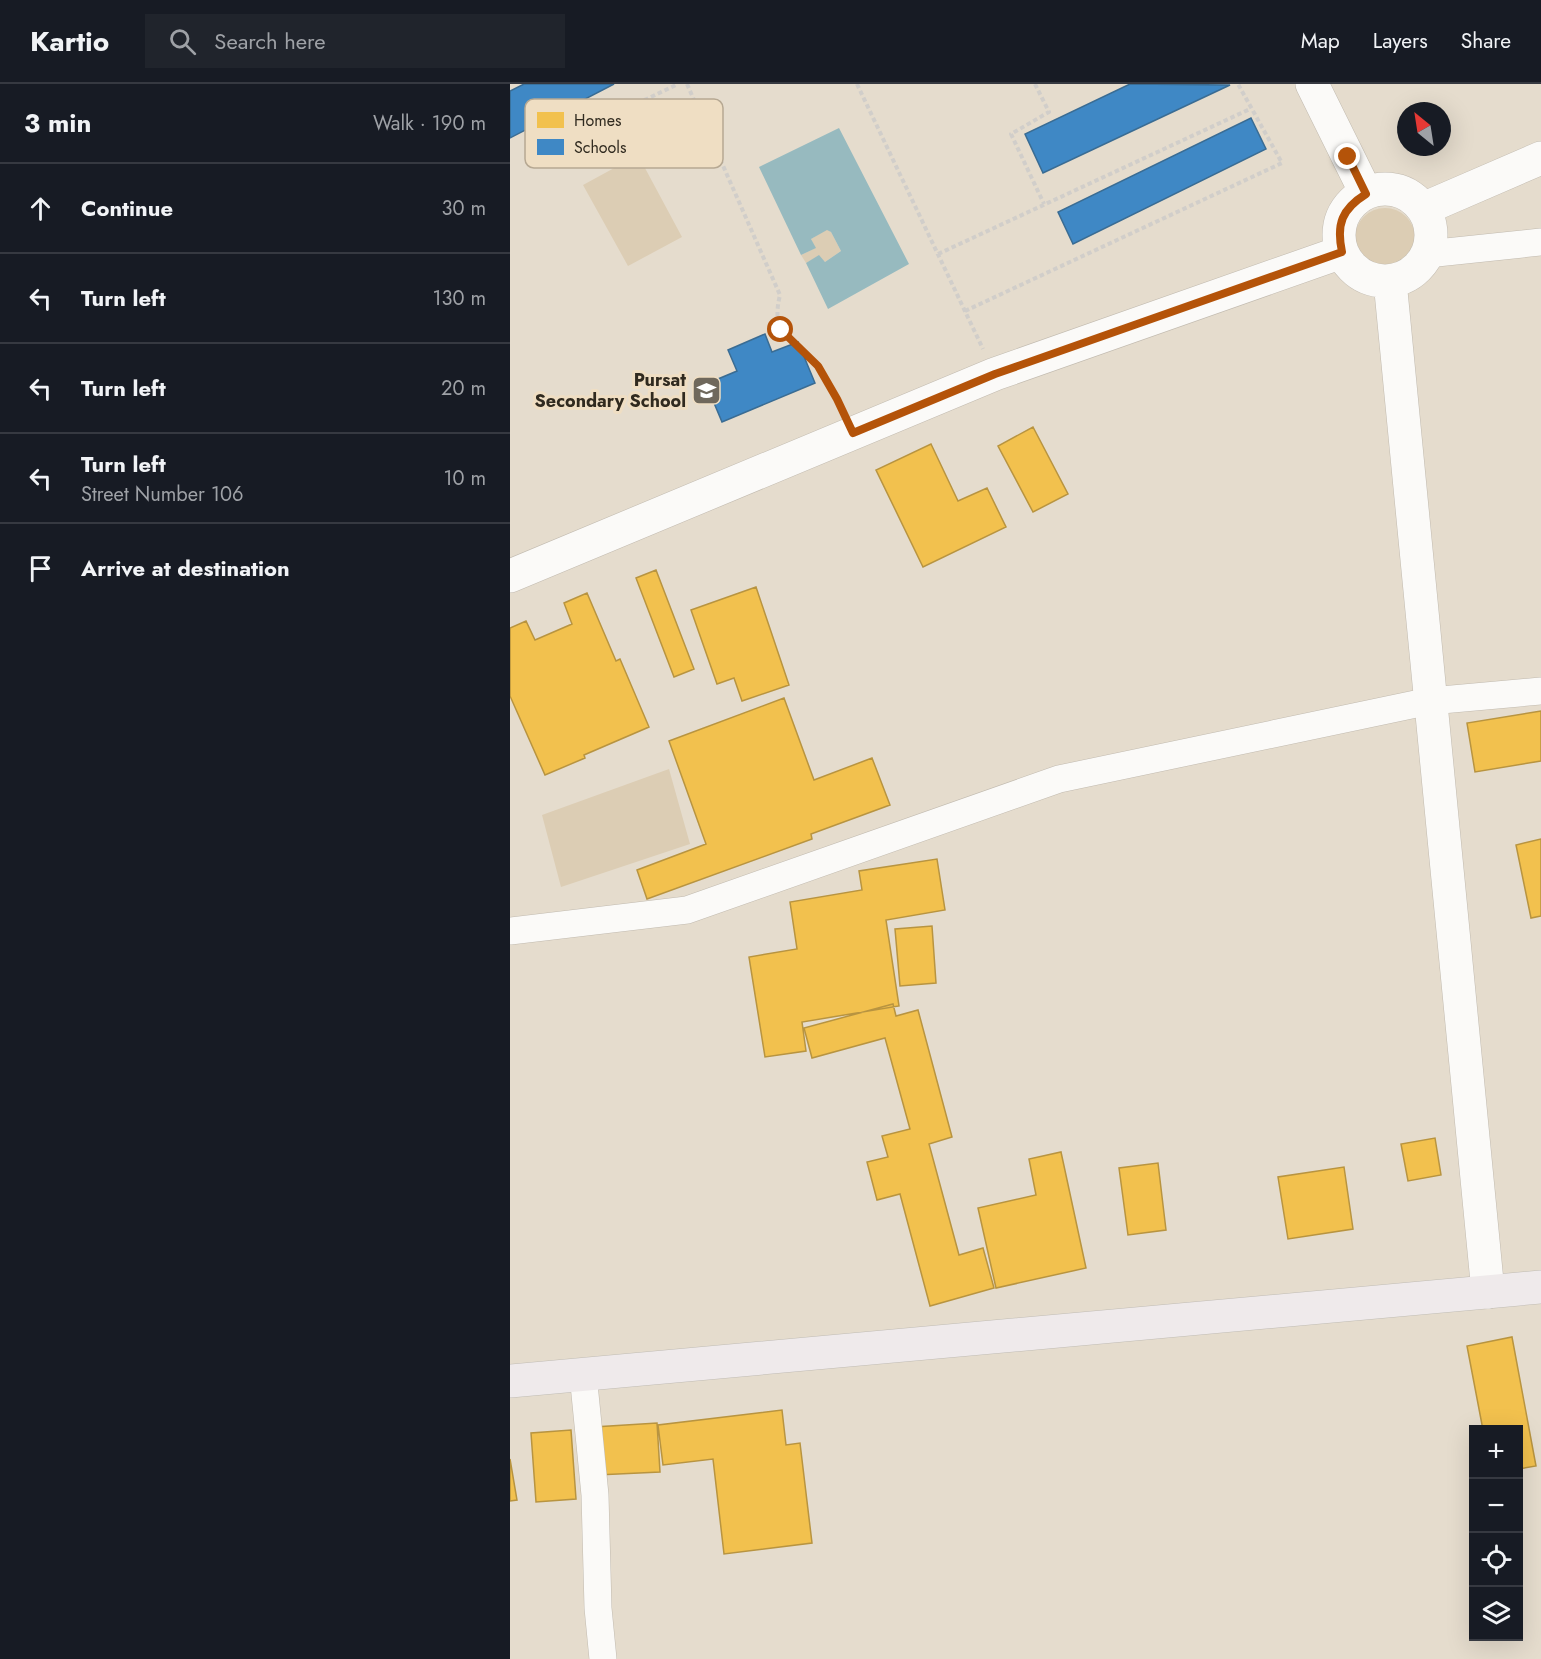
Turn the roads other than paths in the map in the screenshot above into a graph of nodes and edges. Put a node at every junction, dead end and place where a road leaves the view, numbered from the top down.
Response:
1 (1312, 84) edge
2 (1541, 158) edge
3 (1366, 194) junction
4 (1424, 208) junction
5 (1541, 242) edge
6 (1342, 252) junction
7 (1427, 254) junction
8 (1390, 281) junction
9 (510, 576) edge
10 (1541, 691) edge
11 (1430, 701) junction
12 (510, 931) edge
13 (1541, 1287) edge
14 (1488, 1292) junction
15 (583, 1374) junction
16 (510, 1381) edge
17 (603, 1659) edge

1 - 3 street
2 - 4 street
3 - 4 street
3 - 6 street
4 - 7 street
5 - 7 street
6 - 8 street
6 - 9 street
7 - 8 street
8 - 11 street
10 - 11 street
11 - 12 street
11 - 14 street
13 - 14 main road
14 - 15 main road
15 - 16 main road
15 - 17 street

